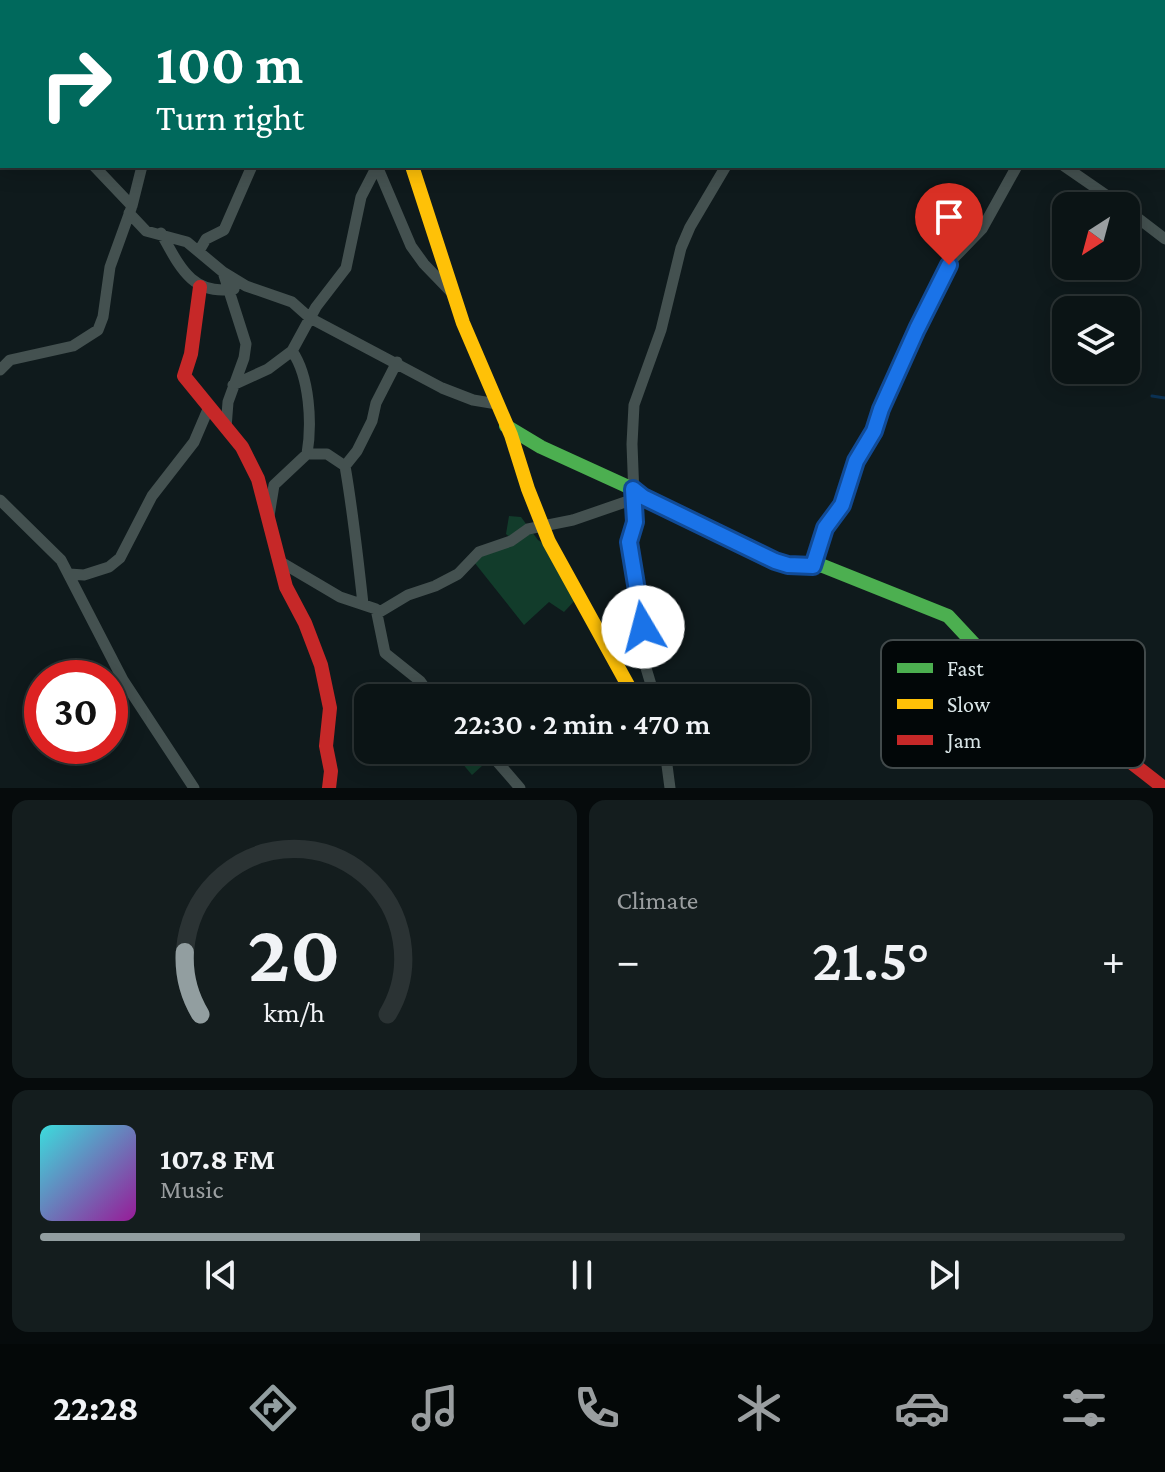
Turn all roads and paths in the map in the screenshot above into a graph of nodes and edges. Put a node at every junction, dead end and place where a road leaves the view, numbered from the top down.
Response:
1 (96, 168) edge
2 (142, 168) edge
3 (251, 168) edge
4 (376, 168) edge
5 (378, 168) edge
6 (413, 168) edge
7 (725, 168) edge
8 (1016, 168) edge
9 (1067, 168) edge
10 (1101, 192) edge
11 (131, 210) junction
12 (1140, 220) edge
13 (161, 233) junction
14 (1165, 239) edge
15 (199, 251) junction
16 (223, 272) junction
17 (246, 286) junction
18 (200, 287) junction
19 (228, 290) junction
20 (454, 294) junction
21 (310, 318) junction
22 (292, 351) junction
23 (397, 362) junction
24 (0, 370) edge
25 (233, 385) junction
26 (497, 404) junction
27 (209, 407) junction
28 (506, 426) junction
29 (226, 428) junction
30 (307, 454) junction
31 (345, 466) junction
32 (634, 494) junction
33 (0, 500) edge
34 (269, 517) junction
35 (542, 524) junction
36 (279, 561) junction
37 (813, 566) junction
38 (69, 574) junction
39 (363, 604) junction
40 (378, 613) junction
41 (970, 640) edge
42 (422, 684) edge
43 (628, 684) edge
44 (651, 684) edge
45 (499, 764) edge
46 (667, 764) edge
47 (1138, 768) edge
48 (194, 788) edge
49 (329, 788) edge
50 (520, 788) edge
51 (670, 788) edge
52 (1164, 788) edge

1 - 11 street
2 - 11 street
3 - 15 street
4 - 21 street
5 - 20 street
6 - 20 street
7 - 32 street
8 - 37 street
9 - 10 street
11 - 13 street
11 - 24 street
12 - 14 street
13 - 15 street
13 - 18 street
15 - 16 street
16 - 17 street
16 - 19 street
17 - 19 street
17 - 21 street
18 - 19 street
18 - 27 street
19 - 25 street
20 - 26 street
21 - 22 street
21 - 23 street
22 - 25 street
22 - 30 street
23 - 26 street
23 - 31 street
25 - 29 street
26 - 28 street
27 - 29 street
27 - 38 street
28 - 32 street
28 - 35 street
29 - 34 street
30 - 31 street
30 - 34 street
31 - 39 street
32 - 35 street
32 - 37 street
32 - 44 street
33 - 38 street
34 - 36 street
35 - 40 street
35 - 43 street
36 - 39 street
36 - 49 street
37 - 41 street
38 - 48 street
39 - 40 street
40 - 42 street
45 - 50 street
46 - 51 street
47 - 52 street

